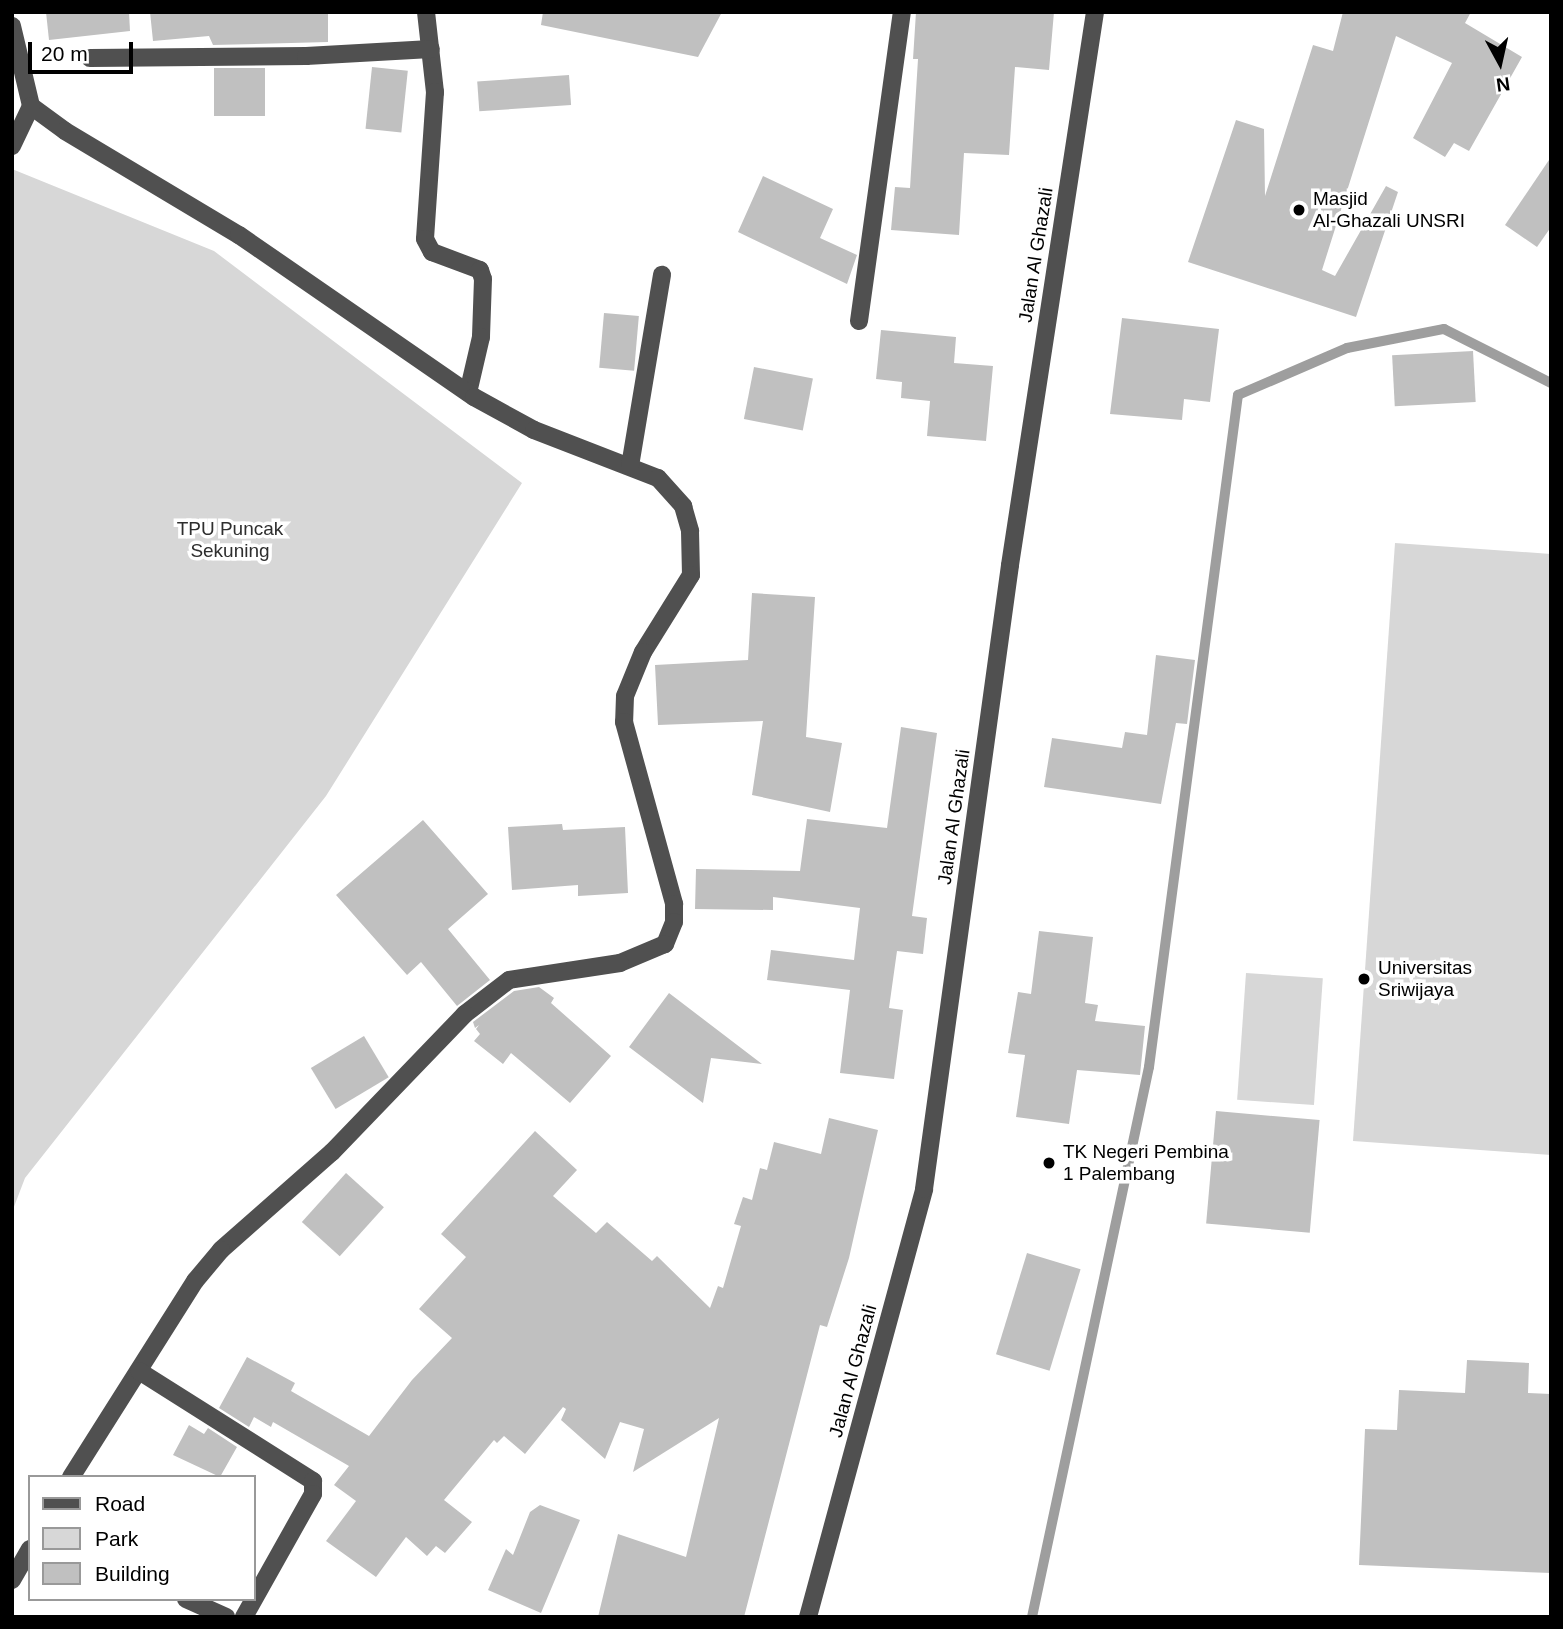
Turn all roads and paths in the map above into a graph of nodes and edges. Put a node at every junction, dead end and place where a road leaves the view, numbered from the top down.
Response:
1 (426, 12) edge
2 (901, 12) edge
3 (1095, 12) edge
4 (12, 26) edge
5 (431, 49) junction
6 (90, 58) dead end
7 (32, 106) junction
8 (12, 146) edge
9 (662, 275) dead end
10 (859, 321) dead end
11 (468, 393) junction
12 (630, 466) junction
13 (139, 1371) junction
14 (72, 1475) edge
15 (28, 1552) edge
16 (12, 1580) edge
17 (256, 1596) edge
18 (190, 1601) edge
19 (253, 1601) edge
20 (226, 1617) edge
21 (244, 1617) edge
22 (808, 1617) edge

1 - 5 street
2 - 10 street
3 - 22 street, Jalan Al Ghazali
4 - 7 street
5 - 6 street
5 - 11 street
7 - 8 street
7 - 11 street
9 - 12 street
11 - 12 street
12 - 13 street
13 - 14 street
13 - 17 street
15 - 16 street
18 - 20 street
19 - 21 street

